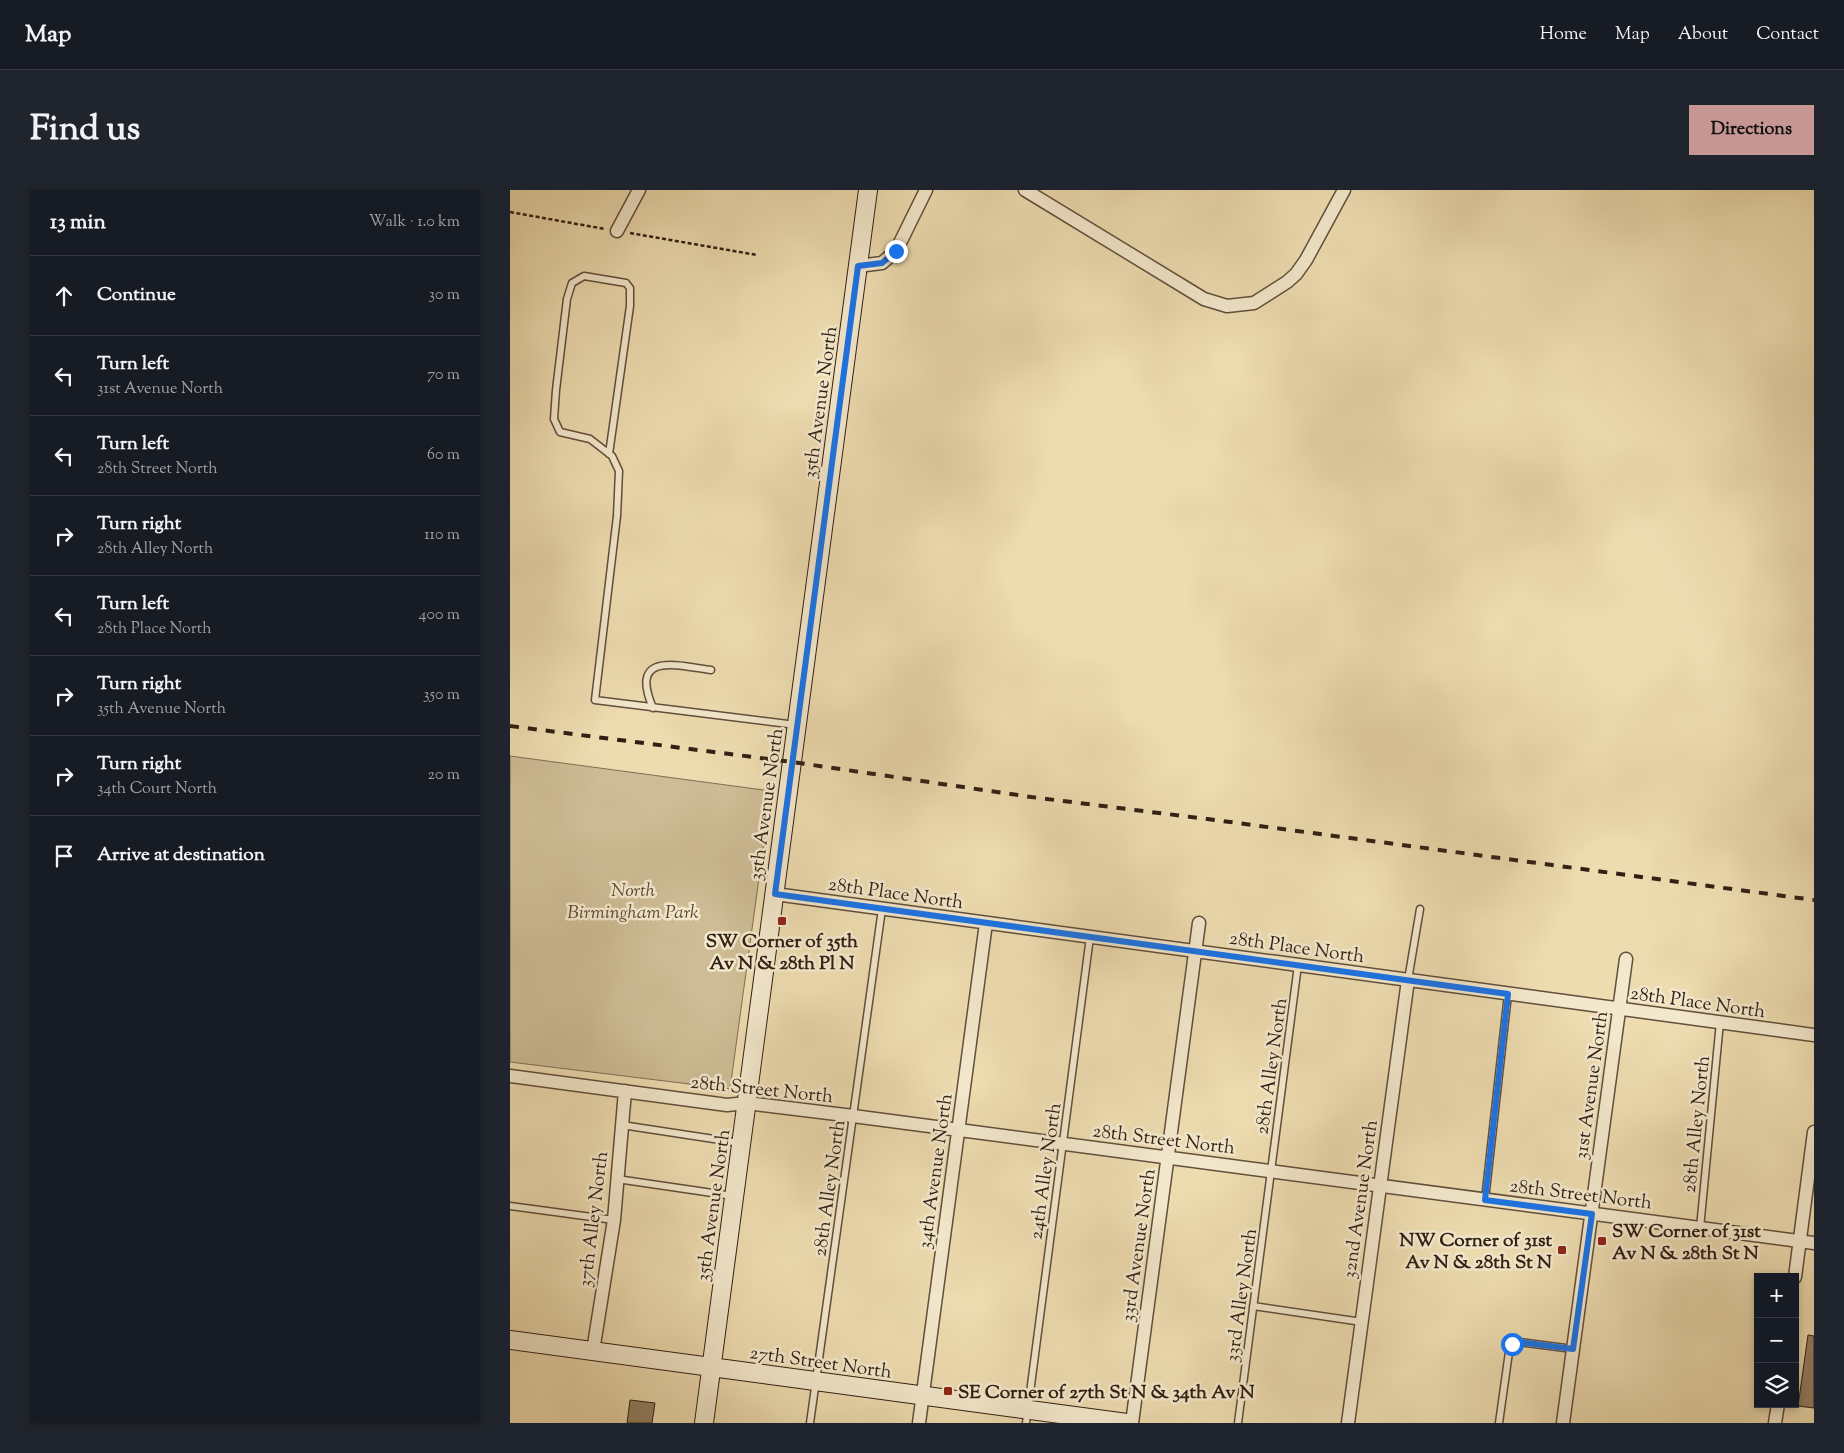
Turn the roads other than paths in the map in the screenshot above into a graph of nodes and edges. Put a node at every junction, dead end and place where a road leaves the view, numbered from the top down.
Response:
1 (639, 190) edge
2 (868, 190) edge
3 (926, 190) edge
4 (1026, 190) edge
5 (1344, 190) edge
6 (616, 231) road end
7 (858, 266) junction
8 (609, 454) junction
9 (711, 670) dead end
10 (653, 708) junction
11 (797, 725) junction
12 (775, 894) junction
13 (882, 909) junction
14 (1420, 910) dead end
15 (986, 923) junction
16 (1199, 923) dead end
17 (1090, 937) junction
18 (1195, 951) junction
19 (1626, 959) dead end
20 (1298, 965) junction
21 (1408, 980) junction
22 (1508, 994) junction
23 (1619, 1009) junction
24 (1720, 1022) junction
25 (1814, 1035) edge
26 (510, 1076) edge
27 (625, 1091) junction
28 (747, 1103) junction
29 (853, 1116) junction
30 (622, 1126) junction
31 (958, 1131) junction
32 (1814, 1132) edge
33 (741, 1143) junction
34 (1063, 1144) junction
35 (1168, 1158) junction
36 (1271, 1171) junction
37 (617, 1179) junction
38 (1380, 1185) junction
39 (1810, 1185) edge
40 (734, 1196) junction
41 (1485, 1200) junction
42 (510, 1206) edge
43 (1809, 1206) edge
44 (1592, 1214) junction
45 (614, 1220) junction
46 (1700, 1228) junction
47 (1799, 1241) junction
48 (1814, 1243) edge
49 (1795, 1273) edge
50 (1253, 1306) junction
51 (1362, 1322) junction
52 (510, 1340) edge
53 (1573, 1349) junction
54 (593, 1351) junction
55 (712, 1368) junction
56 (816, 1382) junction
57 (923, 1396) junction
58 (1777, 1408) edge
59 (1026, 1416) edge
60 (704, 1423) edge
61 (810, 1423) edge
62 (919, 1423) edge
63 (1127, 1423) edge
64 (1132, 1423) edge
65 (1238, 1423) edge
66 (1348, 1423) edge
67 (1499, 1423) edge
68 (1563, 1423) edge
69 (1775, 1423) edge

1 - 6 street
2 - 7 street, 35th Avenue North
3 - 7 street
4 - 5 street
7 - 11 street, 35th Avenue North
8 - 8 lane
8 - 10 lane
9 - 10 lane
10 - 11 lane
11 - 12 street, 35th Avenue North
12 - 13 street, 28th Place North
12 - 28 street, 35th Avenue North
13 - 15 street, 28th Place North
13 - 29 lane, 28th Alley North
14 - 21 lane
15 - 17 street, 28th Place North
15 - 31 street, 34th Avenue North
16 - 18 street, 33rd Avenue North
17 - 18 street, 28th Place North
17 - 34 lane, 24th Alley North
18 - 20 street, 28th Place North
18 - 35 street, 33rd Avenue North
19 - 23 street, 31st Avenue North
20 - 21 street, 28th Place North
20 - 36 lane, 28th Alley North
21 - 22 street, 28th Place North
21 - 38 street, 32nd Avenue North
22 - 23 street, 28th Place North
22 - 41 lane
23 - 24 street, 28th Place North
23 - 44 street, 31st Avenue North
24 - 25 street, 28th Place North
24 - 46 lane, 28th Alley North
26 - 27 street, 28th Street North
27 - 28 street, 28th Street North
27 - 30 street, 37th Alley North
28 - 29 street, 28th Street North
28 - 33 street, 35th Avenue North
29 - 31 street, 28th Street North
29 - 56 lane, 28th Alley North
30 - 33 lane
30 - 37 street, 37th Alley North
31 - 34 street, 28th Street North
31 - 57 street, 34th Avenue North
32 - 39 street
33 - 40 street, 35th Avenue North
34 - 35 street, 28th Street North
34 - 59 lane, 24th Alley North
35 - 36 street, 28th Street North
35 - 64 street, 33rd Avenue North
36 - 38 street, 28th Street North
36 - 50 lane, 33rd Alley North
37 - 40 lane
37 - 45 street, 37th Alley North
38 - 41 street, 28th Street North
38 - 51 street, 32nd Avenue North
39 - 43 street
40 - 55 street, 35th Avenue North
41 - 44 street, 28th Street North
42 - 45 lane
43 - 47 street
44 - 46 street, 28th Street North
44 - 53 street, 31st Avenue North
45 - 54 street, 37th Alley North
46 - 47 street, 28th Street North
47 - 48 street, 28th Street North
47 - 49 street
50 - 51 lane
50 - 65 lane, 33rd Alley North
51 - 66 street, 32nd Avenue North
52 - 54 street, 27th Street North
53 - 67 lane
53 - 68 street, 31st Avenue North
54 - 55 street, 27th Street North
55 - 56 street, 27th Street North
55 - 60 street, 35th Avenue North
56 - 57 street, 27th Street North
56 - 61 lane, 28th Alley North
57 - 59 street, 27th Street North
57 - 62 street, 34th Avenue North
58 - 69 street
59 - 63 street, 27th Street North

